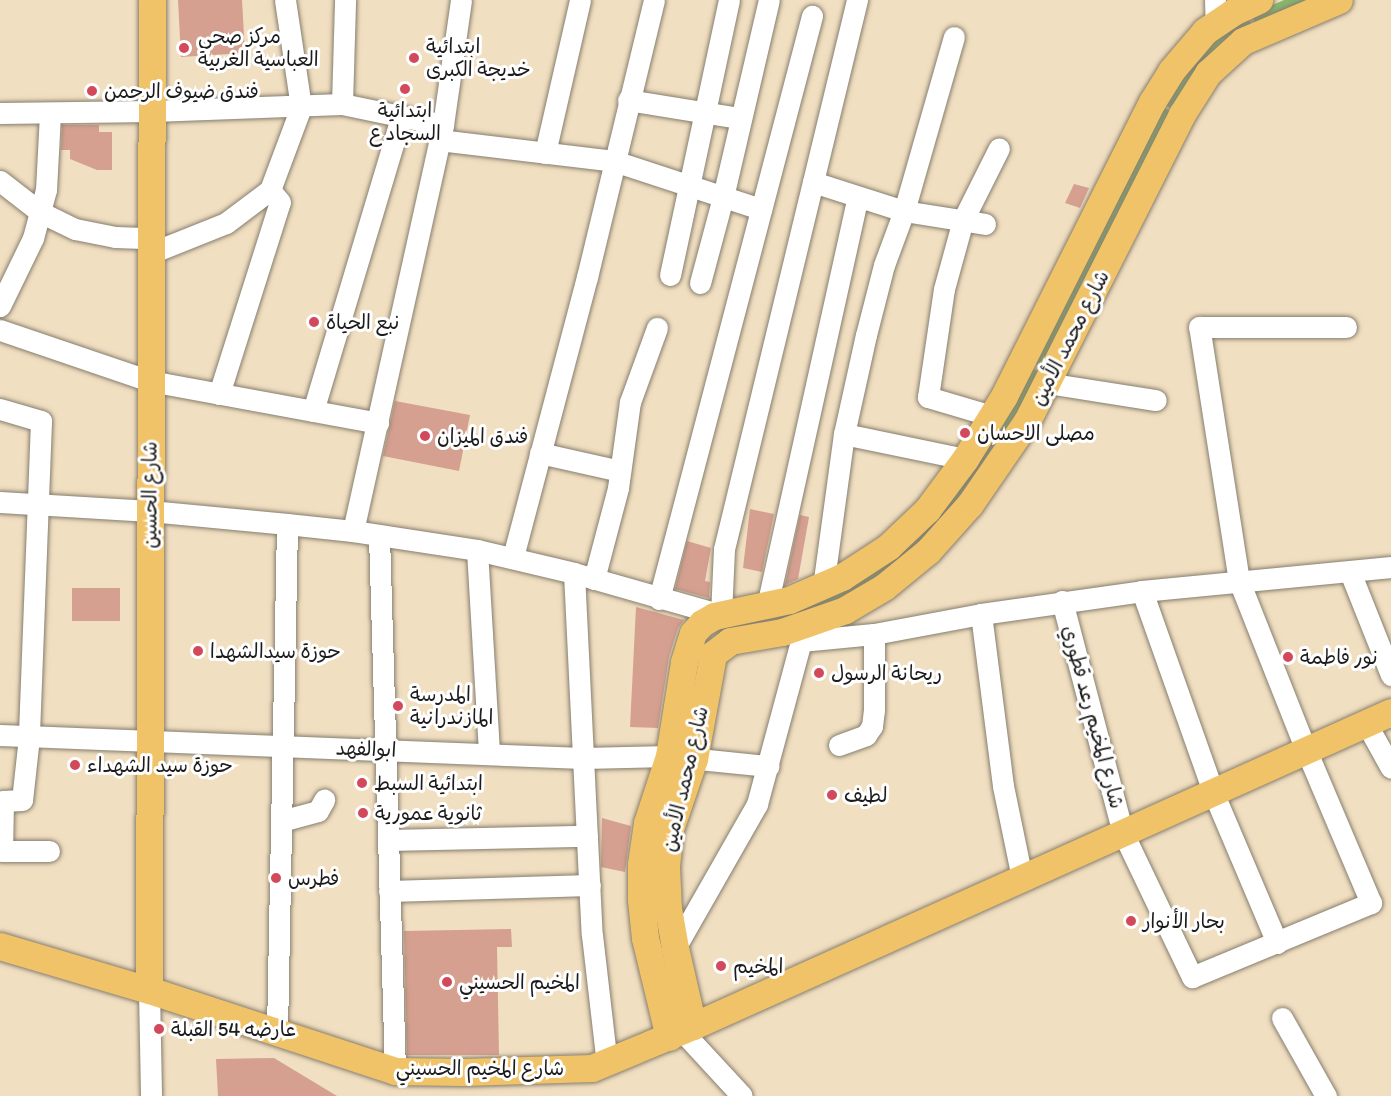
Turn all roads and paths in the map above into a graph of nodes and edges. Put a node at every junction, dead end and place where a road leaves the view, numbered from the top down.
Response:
1 (152, 0) edge
2 (285, 0) edge
3 (345, 0) edge
4 (461, 0) edge
5 (580, 0) edge
6 (654, 0) edge
7 (729, 0) edge
8 (769, 0) edge
9 (857, 0) edge
10 (1259, 0) edge
11 (1339, 0) edge
12 (1215, 11) edge
13 (812, 16) dead end
14 (954, 38) dead end
15 (628, 100) junction
16 (342, 104) junction
17 (302, 107) junction
18 (152, 111) junction
19 (50, 112) junction
20 (706, 112) junction
21 (0, 113) edge
22 (400, 117) junction
23 (739, 118) junction
24 (441, 132) junction
25 (999, 148) dead end
26 (545, 153) junction
27 (614, 161) junction
28 (0, 181) edge
29 (813, 182) junction
30 (690, 186) junction
31 (270, 190) junction
32 (723, 196) junction
33 (858, 197) junction
34 (761, 209) junction
35 (904, 211) junction
36 (40, 212) junction
37 (963, 220) junction
38 (986, 224) dead end
39 (156, 244) junction
40 (670, 275) dead end
41 (700, 283) dead end
42 (0, 306) edge
43 (1346, 327) dead end
44 (657, 328) dead end
45 (0, 330) edge
46 (150, 381) junction
47 (1047, 383) junction
48 (219, 394) junction
49 (1156, 400) dead end
50 (0, 409) edge
51 (313, 411) junction
52 (992, 416) junction
53 (378, 423) junction
54 (844, 434) junction
55 (540, 453) junction
56 (965, 459) junction
57 (620, 471) junction
58 (0, 502) edge
59 (39, 504) junction
60 (150, 511) junction
61 (287, 524) junction
62 (354, 531) junction
63 (379, 535) junction
64 (477, 550) junction
65 (513, 557) junction
66 (1391, 567) edge
67 (1350, 572) junction
68 (574, 573) junction
69 (594, 579) junction
70 (1239, 580) junction
71 (823, 587) junction
72 (1142, 591) junction
73 (659, 599) junction
74 (1062, 601) junction
75 (767, 606) junction
76 (981, 614) junction
77 (721, 615) junction
78 (803, 633) junction
79 (874, 634) junction
80 (1391, 675) edge
81 (1391, 712) edge
82 (1366, 723) junction
83 (0, 735) edge
84 (29, 737) junction
85 (149, 741) junction
86 (839, 745) dead end
87 (283, 746) junction
88 (386, 750) junction
89 (1306, 750) junction
90 (489, 754) junction
91 (583, 758) junction
92 (681, 758) junction
93 (768, 766) junction
94 (1391, 768) edge
95 (1213, 792) junction
96 (324, 800) dead end
97 (281, 821) junction
98 (1123, 833) junction
99 (587, 836) junction
100 (388, 840) junction
101 (49, 851) dead end
102 (1022, 878) junction
103 (590, 885) junction
104 (389, 891) junction
105 (1277, 943) junction
106 (0, 946) edge
107 (675, 948) junction
108 (149, 990) junction
109 (1282, 1018) dead end
110 (277, 1032) junction
111 (681, 1032) junction
112 (607, 1064) junction
113 (395, 1071) junction
114 (151, 1096) edge
115 (742, 1096) edge
116 (1326, 1096) edge

1 - 18 main road, شارع الحسين
2 - 17 street
3 - 16 street
4 - 24 street
5 - 26 street
6 - 15 street
7 - 20 street
8 - 23 street
9 - 29 street
10 - 12 main road, شارع محمد الأمين
11 - 47 main road, شارع محمد الأمين
12 - 52 main road, شارع محمد الأمين
13 - 34 street
14 - 35 street
15 - 20 street
15 - 27 street
16 - 17 street
16 - 22 street
17 - 18 street
17 - 31 street
18 - 19 street
18 - 39 main road, شارع الحسين
19 - 21 street
19 - 36 street
20 - 23 street
20 - 30 street
22 - 24 street
22 - 51 street
23 - 32 street
24 - 26 street
24 - 53 street
25 - 37 street
26 - 27 street
27 - 30 street
27 - 55 street
28 - 36 street
29 - 33 street
29 - 77 street
30 - 32 street
30 - 40 street
31 - 39 street
31 - 48 street
32 - 34 street
32 - 41 street
33 - 35 street
33 - 75 street
34 - 73 street
35 - 37 street
35 - 54 street
36 - 39 street
36 - 42 street
37 - 38 street
37 - 52 street
39 - 46 main road, شارع الحسين
43 - 70 street
44 - 57 street
45 - 46 street
46 - 48 street
46 - 60 main road, شارع الحسين
47 - 49 street
47 - 78 main road, شارع محمد الأمين
48 - 51 street
50 - 59 street
51 - 53 street
52 - 56 main road, شارع محمد الأمين
53 - 62 street
54 - 56 street
54 - 71 street
55 - 57 street
55 - 65 street
56 - 71 main road, شارع محمد الأمين
57 - 69 street
58 - 59 street
59 - 60 street
59 - 84 street
60 - 61 street
60 - 85 main road, شارع الحسين
61 - 62 street
61 - 87 street
62 - 63 street
63 - 64 street
63 - 88 street
64 - 65 street
64 - 90 street
65 - 68 street
66 - 67 street
67 - 70 street
67 - 80 street
68 - 69 street
68 - 91 street
69 - 73 street
70 - 72 street
70 - 89 street
71 - 75 main road, شارع محمد الأمين
72 - 74 street
72 - 95 street
73 - 77 street
74 - 76 street
74 - 98 street, شارع المخيم رعد قطوري
75 - 77 main road, شارع محمد الأمين
76 - 79 street
76 - 102 street
77 - 92 main road, شارع محمد الأمين
78 - 79 street
78 - 92 main road, شارع محمد الأمين
78 - 93 street
79 - 86 street
81 - 82 main road, شارع المخيم الحسيني
82 - 89 main road, شارع المخيم الحسيني
82 - 94 street
83 - 84 street, ابوالفهد
84 - 85 street, ابوالفهد
84 - 101 street
85 - 87 street, ابوالفهد
85 - 108 main road, شارع الحسين
87 - 88 street, ابوالفهد
87 - 97 street
88 - 90 street, ابوالفهد
88 - 100 street
89 - 95 main road, شارع المخيم الحسيني
89 - 105 street
90 - 91 street, ابوالفهد
91 - 92 street, ابوالفهد
91 - 99 street
92 - 93 street
92 - 107 main road, شارع محمد الأمين
92 - 111 main road, شارع محمد الأمين
93 - 107 street
95 - 98 main road, شارع المخيم الحسيني
95 - 105 street
96 - 97 street
97 - 110 street
98 - 102 main road, شارع المخيم الحسيني
98 - 105 street, شارع المخيم رعد قطوري
99 - 100 street
99 - 103 street
100 - 104 street
102 - 111 main road, شارع المخيم الحسيني
103 - 104 street
103 - 112 street
104 - 113 street
106 - 108 main road, شارع المخيم الحسيني
107 - 111 main road, شارع محمد الأمين
108 - 110 main road, شارع المخيم الحسيني
108 - 114 street
109 - 116 street
110 - 113 main road, شارع المخيم الحسيني
111 - 112 main road, شارع المخيم الحسيني
111 - 115 street
112 - 113 main road, شارع المخيم الحسيني

